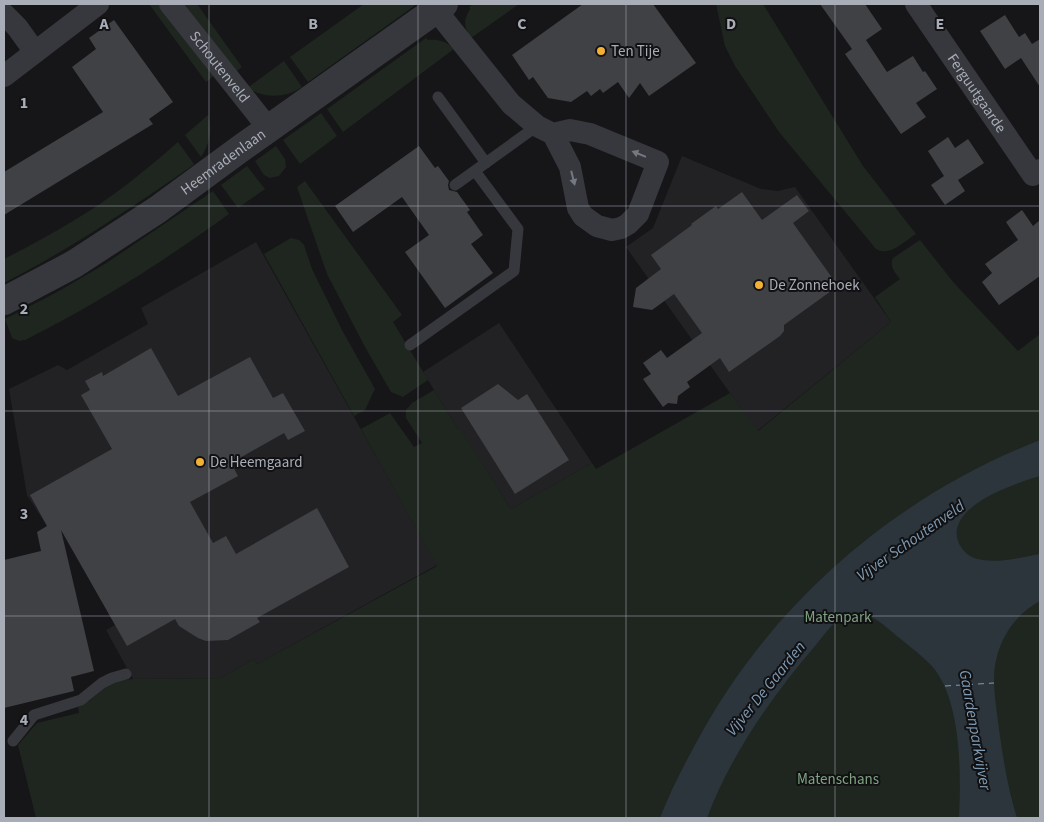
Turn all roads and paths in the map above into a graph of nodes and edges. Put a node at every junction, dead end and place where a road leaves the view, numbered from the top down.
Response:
1 (98, 4) edge
2 (170, 4) edge
3 (916, 4) edge
4 (440, 7) edge
5 (4, 14) edge
6 (35, 52) junction
7 (4, 76) edge
8 (438, 97) dead end
9 (269, 129) junction
10 (545, 130) junction
11 (486, 163) junction
12 (1040, 170) edge
13 (476, 171) junction
14 (455, 185) dead end
15 (4, 301) edge
16 (410, 344) dead end
17 (126, 674) dead end
18 (13, 741) dead end

1 - 6 street
2 - 9 street, Schoutenveld
3 - 12 street, Ferguutgaarde
4 - 9 street, Heemradenlaan
4 - 10 street, Heemradenlaan
5 - 6 street
6 - 7 street
8 - 11 lane
9 - 15 street, Heemradenlaan
10 -> 10 street, Heemradenlaan
10 - 11 lane
11 - 13 lane
13 - 14 lane
13 - 16 lane
17 - 18 lane

